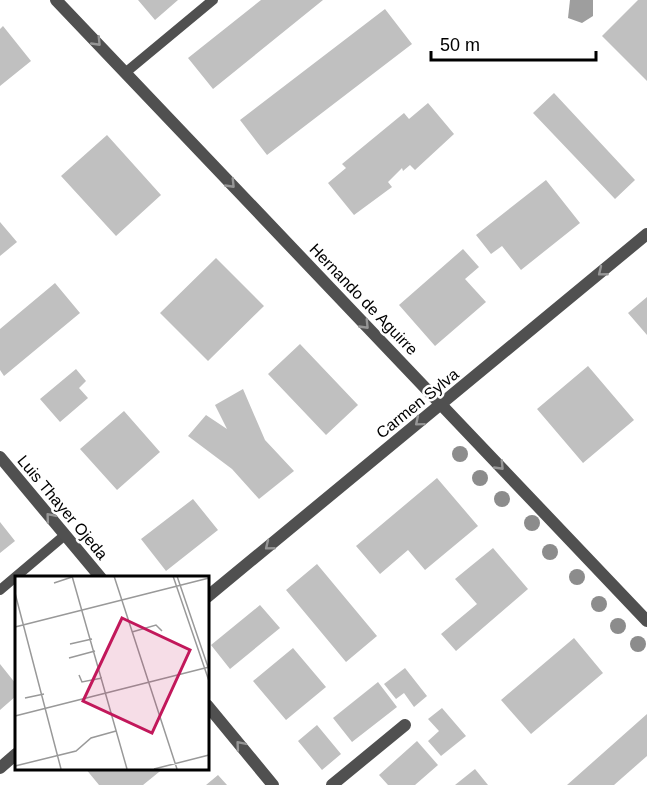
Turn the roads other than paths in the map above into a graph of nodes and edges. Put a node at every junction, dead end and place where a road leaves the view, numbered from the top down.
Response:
1 (56, 0) edge
2 (213, 0) edge
3 (125, 73) junction
4 (647, 234) edge
5 (441, 404) junction
6 (0, 457) edge
7 (65, 535) junction
8 (17, 576) edge
9 (99, 576) edge
10 (15, 577) edge
11 (0, 590) edge
12 (208, 596) edge
13 (647, 621) edge
14 (208, 706) edge
15 (405, 725) dead end
16 (15, 755) edge
17 (0, 768) edge
18 (273, 785) edge
19 (332, 785) edge

1 -> 3 street, Hernando de Aguirre
2 - 3 lane
3 -> 5 street, Hernando de Aguirre
4 -> 5 street, Carmen Sylva
5 -> 12 street, Carmen Sylva
5 -> 13 street, Hernando de Aguirre
7 -> 6 street, Luis Thayer Ojeda
7 - 8 lane
7 - 9 street, Luis Thayer Ojeda
10 - 11 lane
18 -> 14 street
15 - 19 street
16 - 17 street

